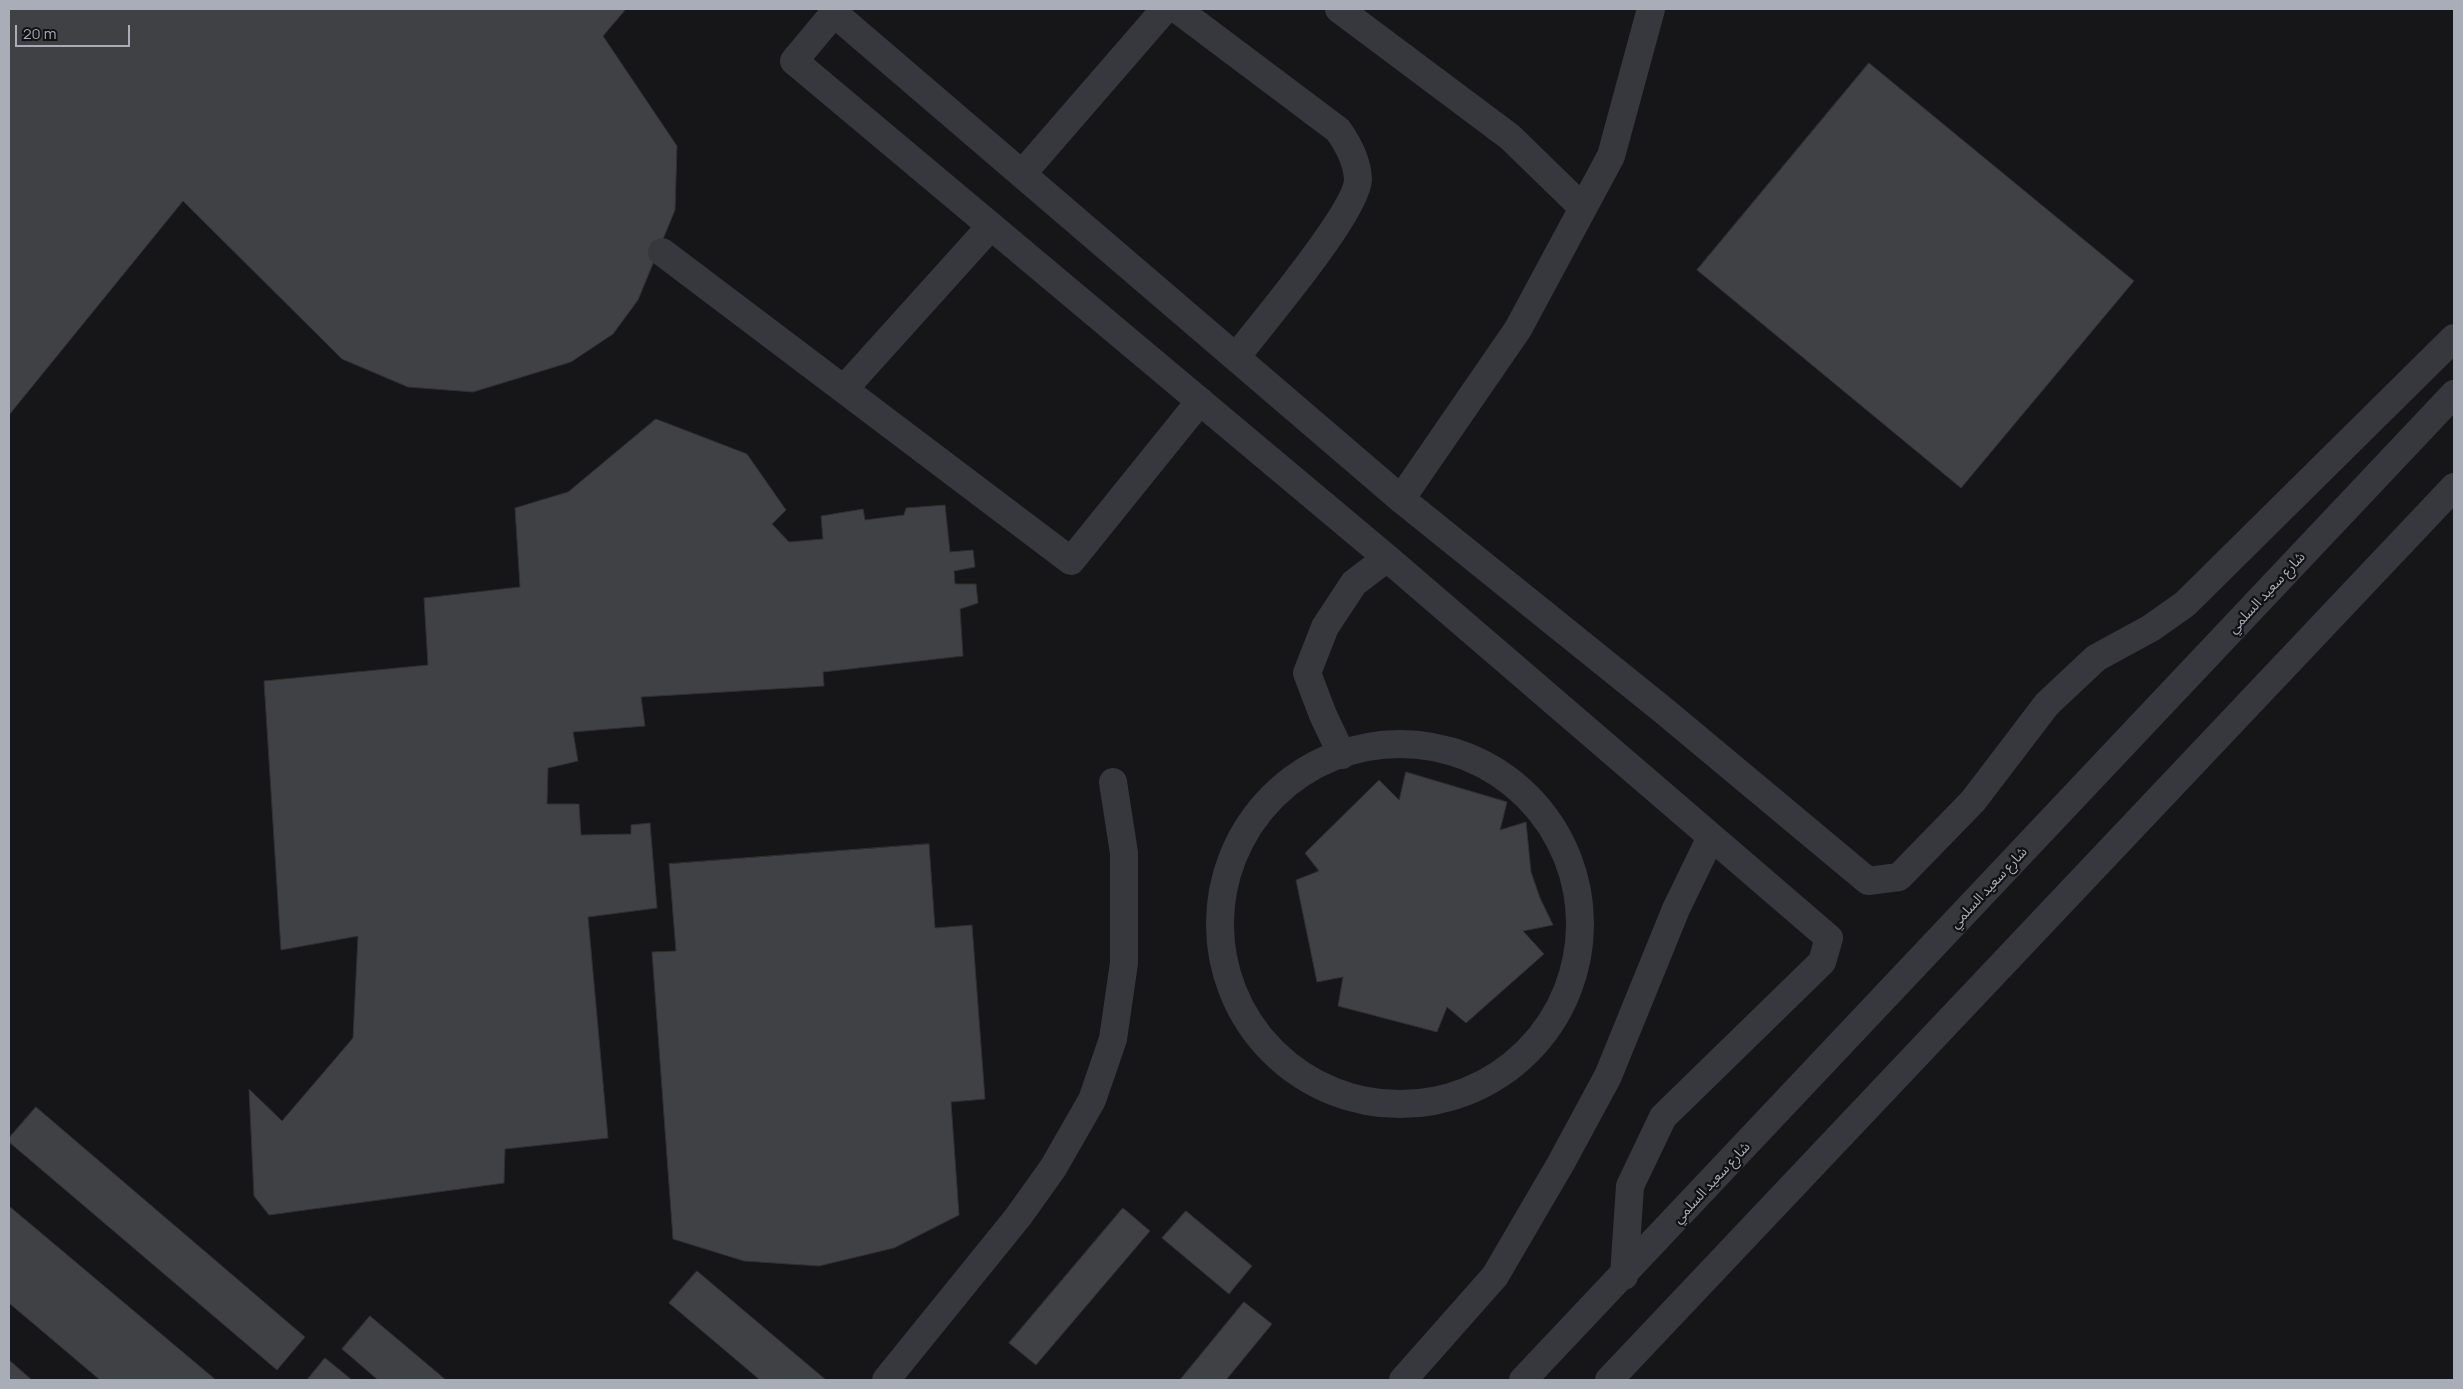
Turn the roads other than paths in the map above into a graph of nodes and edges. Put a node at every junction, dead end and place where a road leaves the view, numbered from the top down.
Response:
1 (1165, 9) edge
2 (1177, 9) edge
3 (1339, 9) edge
4 (1651, 9) edge
5 (1022, 174) junction
6 (1583, 208) junction
7 (991, 226) junction
8 (662, 252) dead end
9 (2454, 338) edge
10 (1236, 357) junction
11 (844, 389) junction
12 (2454, 394) edge
13 (1200, 402) junction
14 (2454, 487) edge
15 (1401, 499) junction
16 (1387, 558) junction
17 (1342, 755) junction
18 (1113, 782) dead end
19 (1711, 837) junction
20 (1624, 1276) junction
21 (886, 1380) edge
22 (1403, 1380) edge
23 (1523, 1380) edge
24 (1609, 1380) edge

1 - 5 street
2 - 10 street
3 - 6 street
4 - 6 street
5 - 7 street
5 - 10 street
6 - 15 street
7 - 11 street
7 - 13 street
8 - 11 street
9 - 15 street
10 - 15 street
11 - 13 street
12 - 20 street, شارع سعيد السلمي
13 - 16 street
14 - 24 street
16 - 17 street
16 - 19 street
17 - 17 street
18 - 21 street
19 - 20 street
19 - 22 street
20 - 23 street, شارع سعيد السلمي

